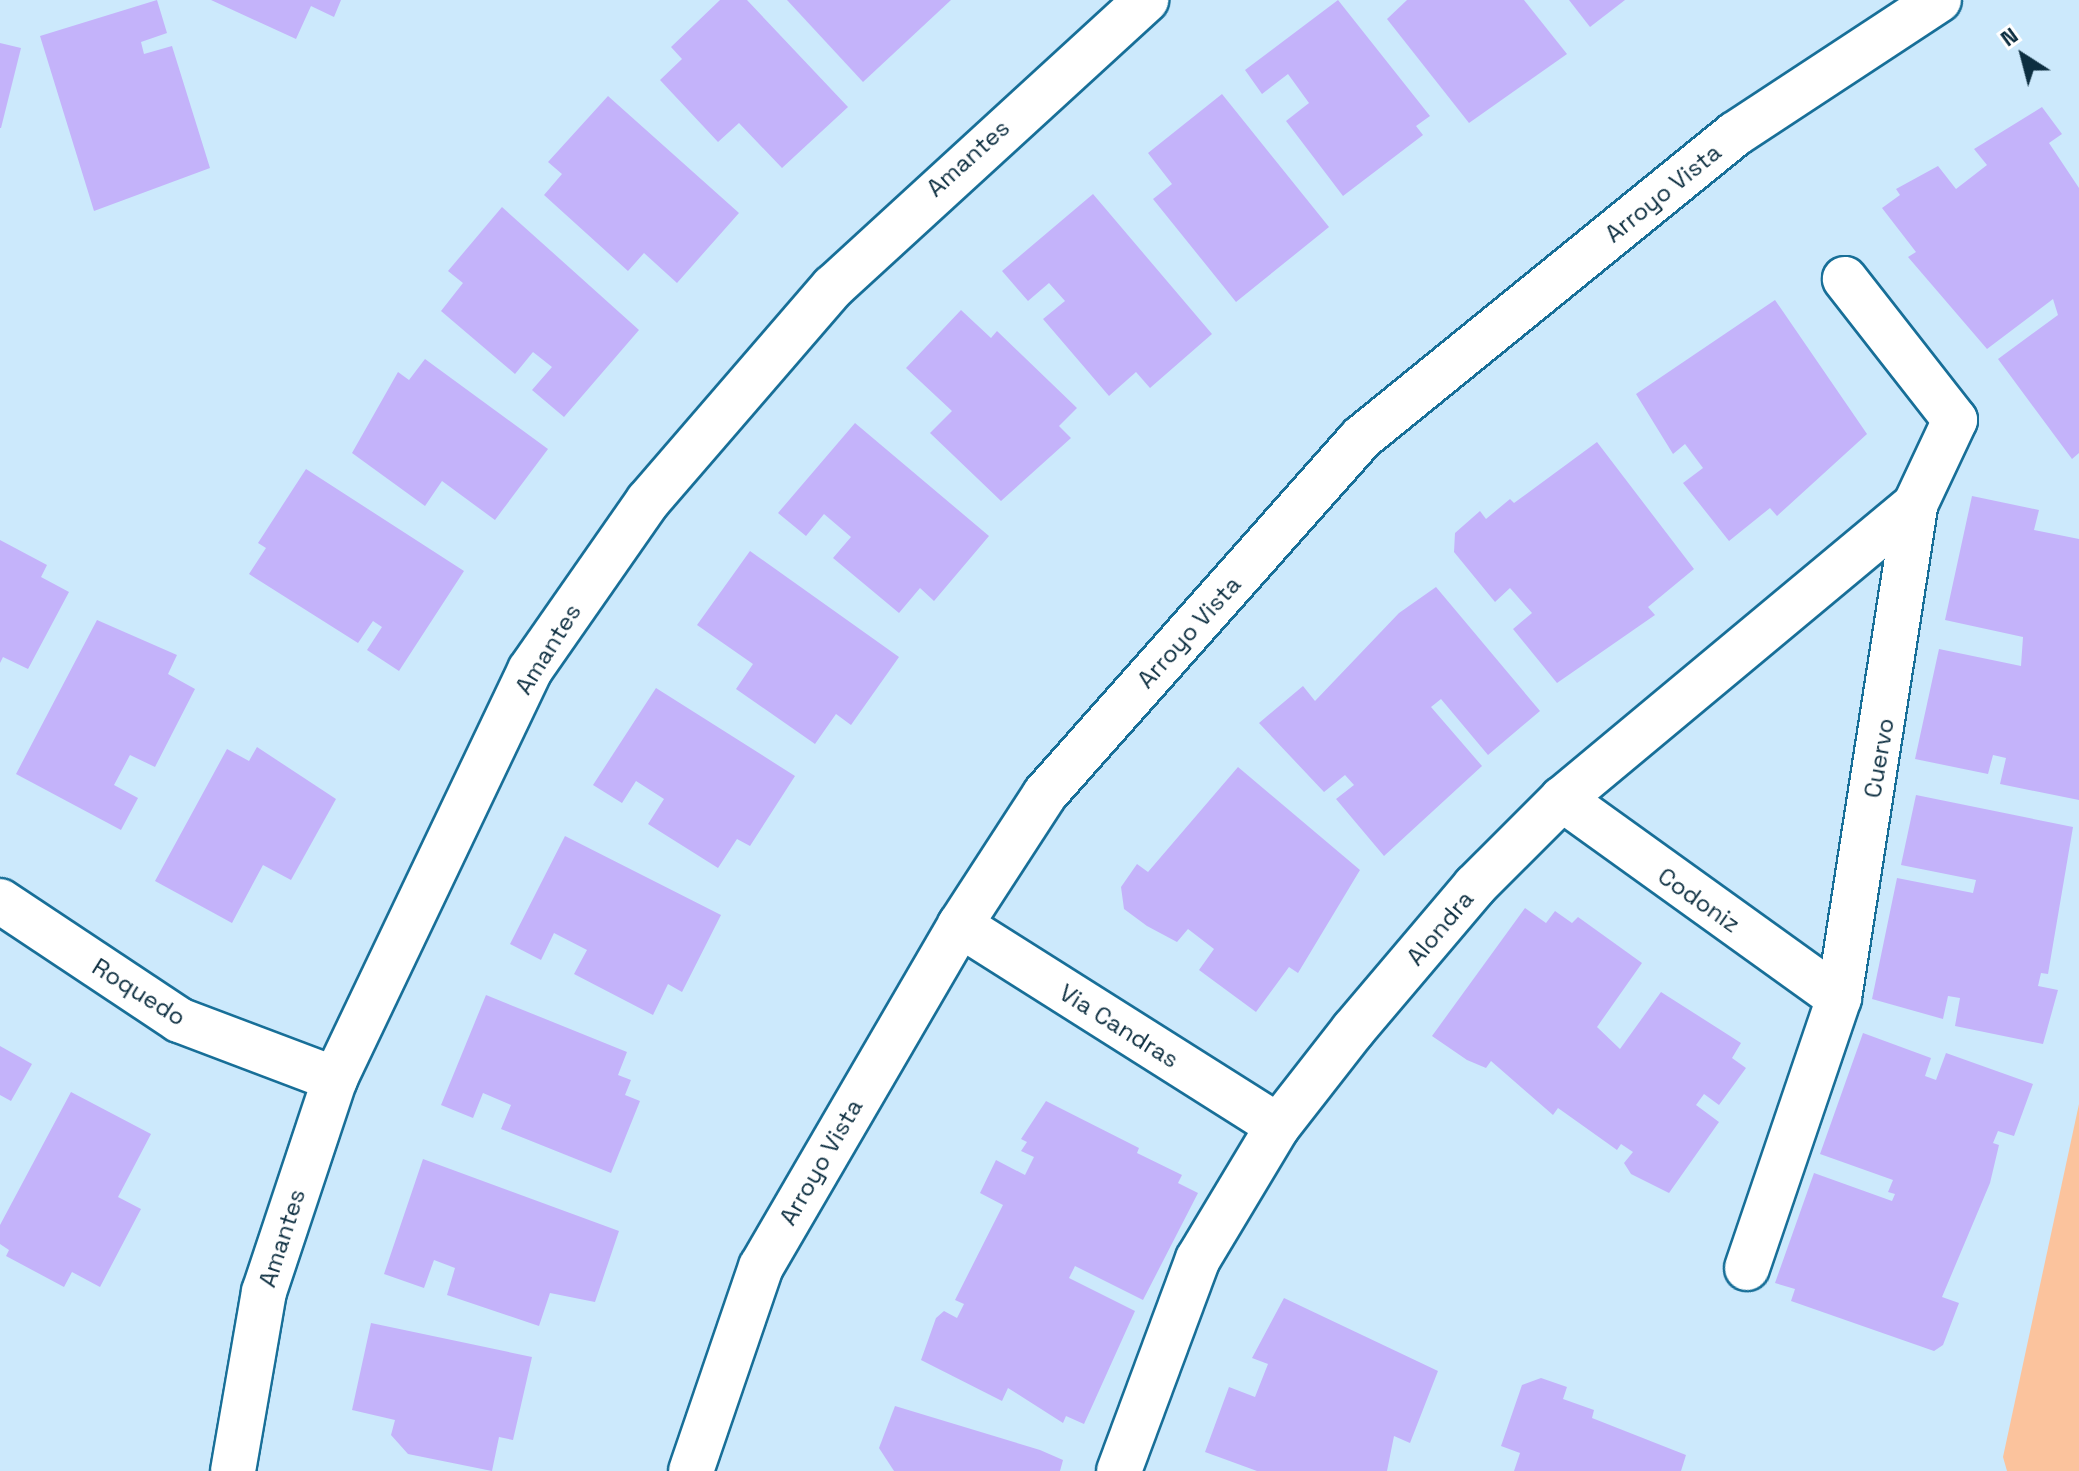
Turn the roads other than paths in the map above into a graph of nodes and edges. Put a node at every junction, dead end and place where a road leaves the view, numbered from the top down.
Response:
1 (1914, 7) edge
2 (1117, 9) edge
3 (1845, 279) dead end
4 (1915, 505) junction
5 (1562, 799) junction
6 (0, 901) edge
7 (960, 925) junction
8 (1839, 998) junction
9 (335, 1079) junction
10 (1278, 1126) junction
11 (1747, 1268) dead end
12 (233, 1471) edge
13 (691, 1471) edge
14 (1119, 1471) edge

1 - 7 street, Arroyo Vista
2 - 9 street, Amantes
3 - 4 street, Cuervo
4 - 5 street, Alondra
4 - 8 street, Cuervo
5 - 8 street, Codoniz
5 - 10 street, Alondra
6 - 9 street, Roquedo
7 - 10 street, Via Candras
7 - 13 street, Arroyo Vista
8 - 11 street, Cuervo
9 - 12 street, Amantes
10 - 14 street, Alondra

